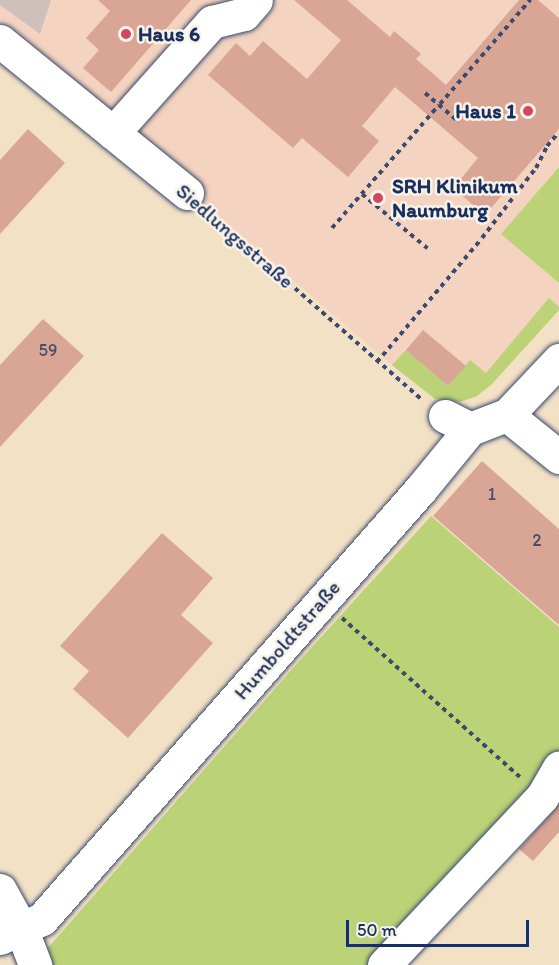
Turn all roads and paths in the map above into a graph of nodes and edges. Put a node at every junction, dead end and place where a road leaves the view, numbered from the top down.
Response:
1 (256, 0) edge
2 (530, 0) edge
3 (0, 41) edge
4 (425, 93) dead end
5 (440, 105) junction
6 (459, 122) dead end
7 (559, 132) edge
8 (113, 133) junction
9 (187, 193) joint
10 (362, 194) junction
11 (332, 228) dead end
12 (427, 248) dead end
13 (559, 360) edge
14 (377, 362) junction
15 (507, 415) junction
16 (457, 423) junction
17 (559, 458) edge
18 (322, 600) junction
19 (559, 768) edge
20 (542, 797) junction
21 (0, 890) edge
22 (11, 933) edge
23 (35, 965) edge
24 (384, 965) edge

1 - 8 street
2 - 5 path
3 - 8 street, Siedlungsstraße
4 - 5 path
5 - 6 path
5 - 10 path
7 - 14 path
8 - 9 street, Siedlungsstraße
9 - 14 path, Siedlungsstraße
10 - 11 path
10 - 12 path
13 - 15 street, Humboldtstraße
14 - 16 path, Siedlungsstraße
15 - 16 street, Humboldtstraße
15 - 17 street
16 - 18 street, Humboldtstraße
18 - 20 path
18 - 22 street, Humboldtstraße
19 - 20 street
20 - 24 street
21 - 22 street
22 - 23 street

